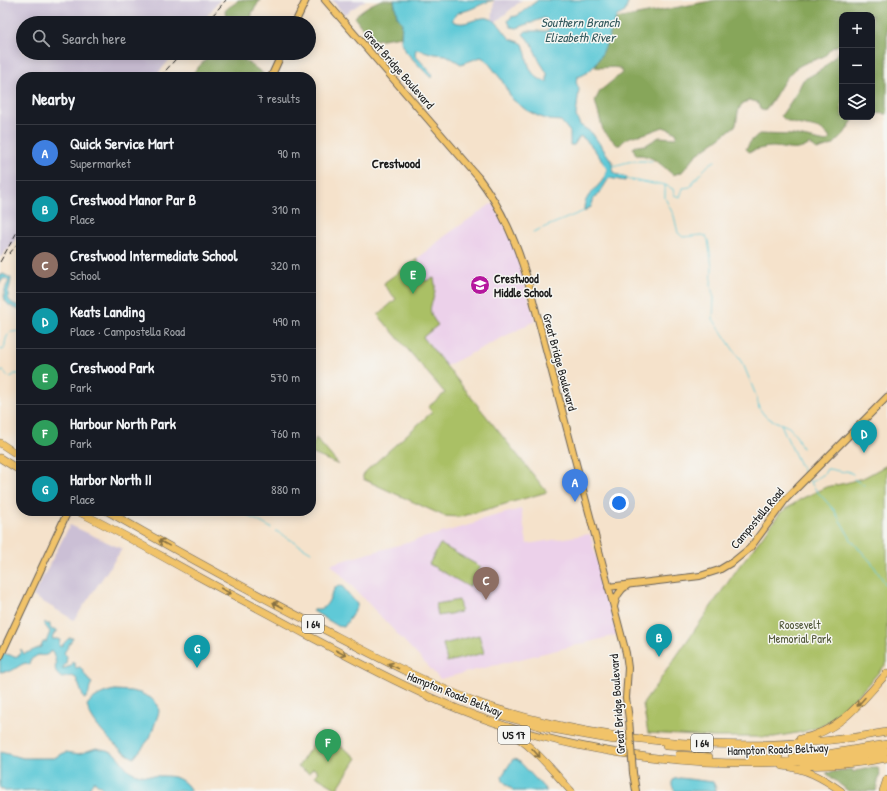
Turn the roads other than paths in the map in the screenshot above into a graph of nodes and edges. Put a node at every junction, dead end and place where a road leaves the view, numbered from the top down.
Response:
1 (306, 0) edge
2 (326, 1) edge
3 (298, 16) edge
4 (278, 60) edge
5 (272, 72) edge
6 (887, 397) edge
7 (0, 442) edge
8 (0, 447) edge
9 (16, 453) edge
10 (0, 458) edge
11 (16, 458) edge
12 (0, 464) edge
13 (16, 469) edge
14 (16, 474) edge
15 (66, 516) edge
16 (87, 516) edge
17 (93, 516) edge
18 (109, 516) edge
19 (116, 516) edge
20 (105, 525) junction
21 (151, 536) junction
22 (629, 585) junction
23 (608, 587) junction
24 (614, 608) junction
25 (0, 657) edge
26 (887, 673) edge
27 (441, 702) junction
28 (480, 703) junction
29 (476, 715) junction
30 (887, 732) edge
31 (887, 738) edge
32 (662, 741) junction
33 (887, 744) edge
34 (887, 751) edge
35 (887, 758) edge
36 (757, 763) junction
37 (770, 763) junction
38 (887, 779) edge
39 (572, 791) edge
40 (636, 791) edge
41 (841, 791) edge
42 (883, 791) edge

1 - 3 main road
2 - 23 main road, Great Bridge Boulevard
4 - 5 main road
6 - 22 main road, Campostella Road
7 - 9 highway
8 - 11 highway
10 - 13 highway
12 - 14 highway
15 - 25 main road
16 - 20 highway, Hampton Roads Beltway / I 64
17 - 20 highway
18 - 21 highway
19 - 21 highway, Hampton Roads Beltway / I 64
20 -> 27 highway, Hampton Roads Beltway / I 64
28 -> 21 highway, Hampton Roads Beltway / I 64
22 - 23 main road, Campostella Road
22 - 24 main road
23 - 24 main road, Great Bridge Boulevard
24 - 40 main road, Great Bridge Boulevard, bridge
26 -> 32 highway
27 - 29 highway, Hampton Roads Beltway / I 64
27 -> 39 highway, US 17
28 - 31 highway
28 - 32 highway, Hampton Roads Beltway / I 64
29 - 33 highway
29 - 36 highway, Hampton Roads Beltway / I 64
30 - 32 highway, Hampton Roads Beltway / I 64
34 - 37 highway, Hampton Roads Beltway / I 64
35 - 37 highway
36 - 37 highway, Hampton Roads Beltway / I 64
36 - 41 highway
38 - 42 highway

